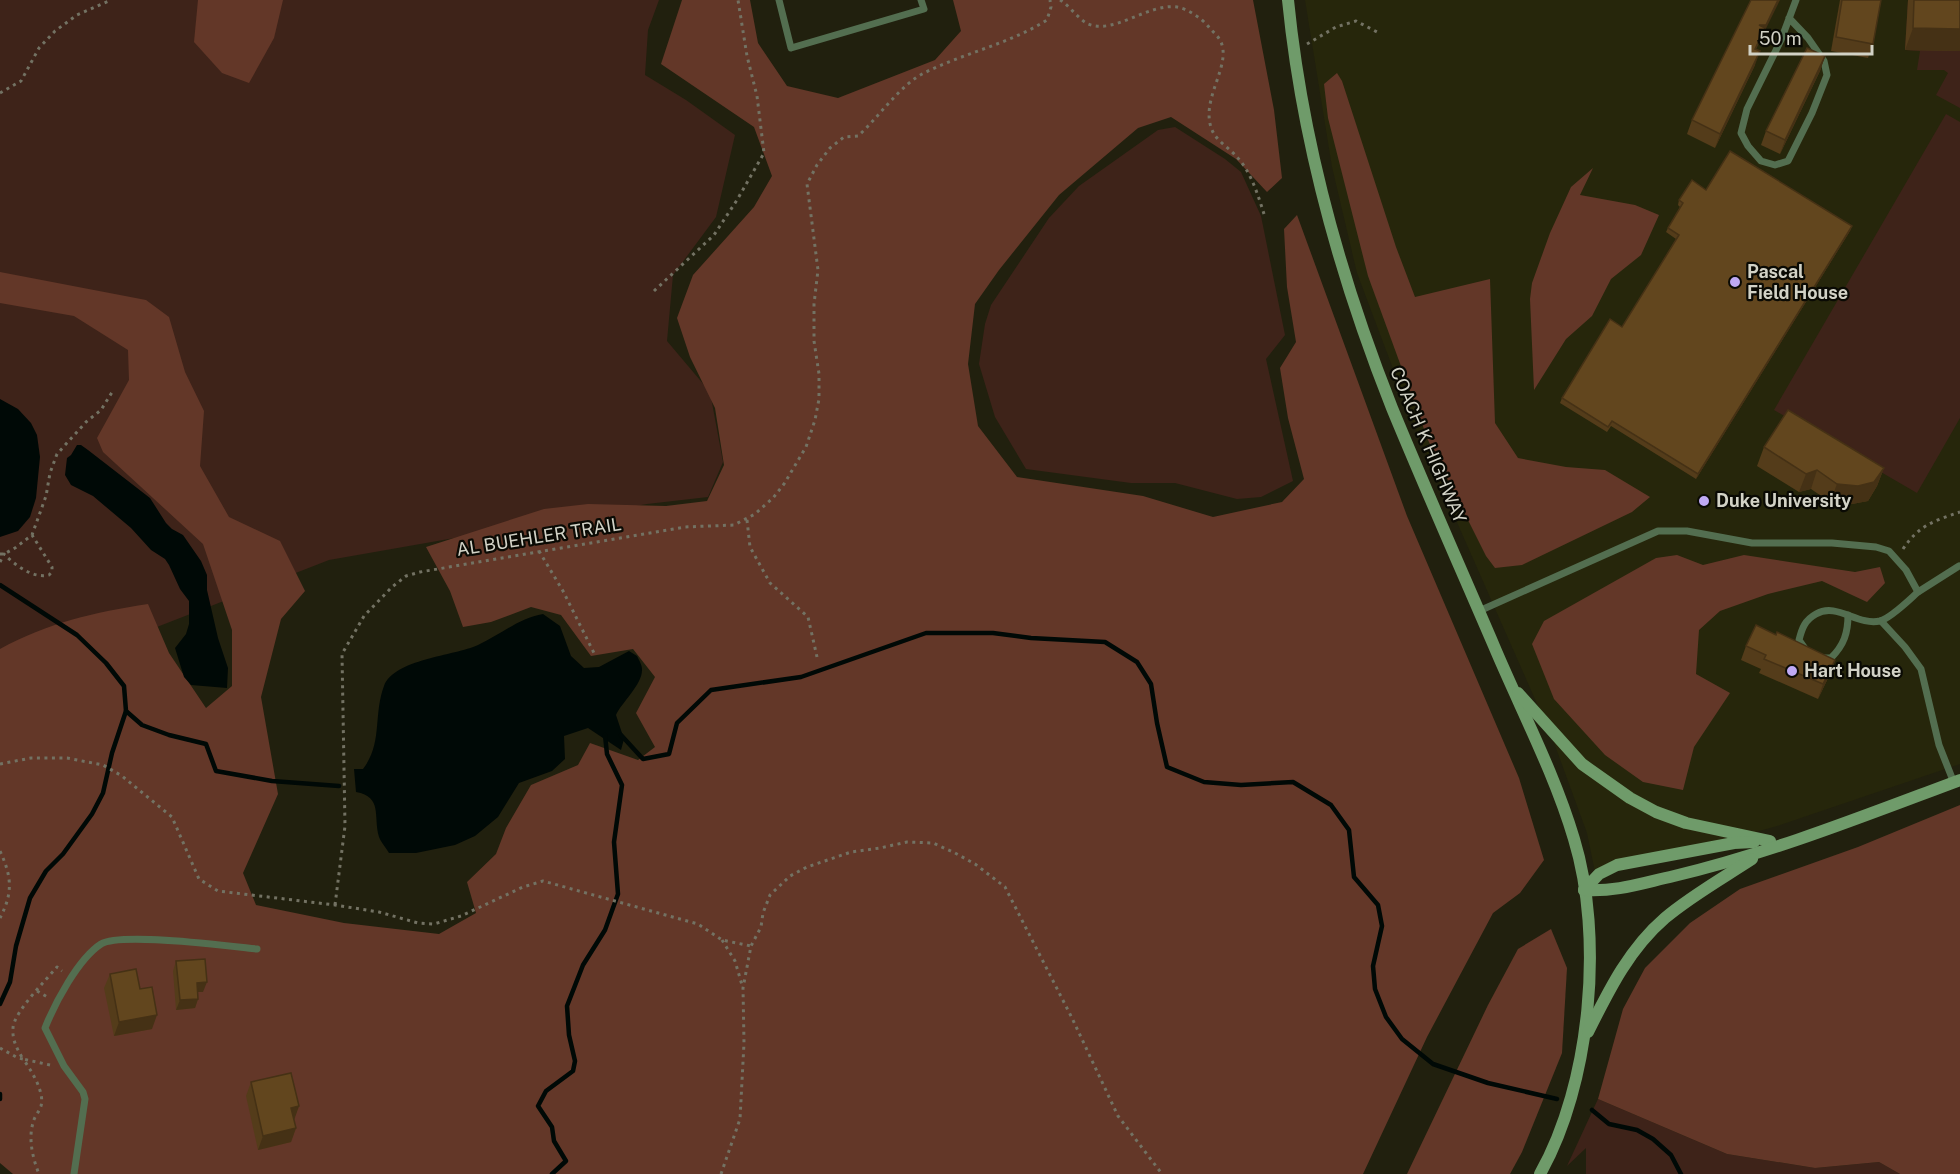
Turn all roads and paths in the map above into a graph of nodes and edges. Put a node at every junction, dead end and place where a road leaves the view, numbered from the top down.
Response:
1 (111, 0) edge
2 (738, 0) edge
3 (779, 0) edge
4 (921, 0) edge
5 (1050, 0) edge
6 (1060, 0) edge
7 (1288, 0) edge
8 (1796, 0) edge
9 (1789, 18) junction
10 (1377, 32) dead end
11 (1294, 51) junction
12 (0, 93) edge
13 (1264, 214) dead end
14 (654, 291) dead end
15 (114, 389) dead end
16 (1960, 512) edge
17 (747, 519) junction
18 (32, 536) junction
19 (539, 551) junction
20 (2, 554) edge
21 (1896, 560) junction
22 (0, 562) edge
23 (1959, 566) edge
24 (1918, 592) junction
25 (1479, 611) junction
26 (1848, 615) junction
27 (1881, 621) junction
28 (595, 656) dead end
29 (817, 657) dead end
30 (1511, 685) junction
31 (0, 764) edge
32 (1957, 782) edge
33 (1768, 845) junction
34 (0, 851) edge
35 (1584, 890) junction
36 (335, 905) junction
37 (0, 918) edge
38 (722, 940) junction
39 (751, 946) junction
40 (258, 949) dead end
41 (743, 988) junction
42 (1584, 1041) junction
43 (1, 1048) edge
44 (39, 1174) edge
45 (74, 1174) edge
46 (721, 1174) edge
47 (1162, 1174) edge
48 (1540, 1174) edge

1 - 12 path
2 - 14 path
3 - 4 lane
5 - 17 path, AL BUEHLER TRAIL
6 - 13 path
7 - 11 main road, COACH K HIGHWAY
8 - 9 lane
9 - 9 lane
10 - 11 path
11 - 25 main road, COACH K HIGHWAY
15 - 18 path
16 - 21 path
17 - 19 path, AL BUEHLER TRAIL
17 - 29 path
18 - 20 path
18 - 20 path
19 - 28 path
19 - 36 path, AL BUEHLER TRAIL
20 - 22 path
21 - 24 lane
21 - 25 lane
23 - 24 lane
24 - 27 lane
25 - 30 main road, COACH K HIGHWAY
26 - 26 lane
26 - 27 lane
27 - 32 lane
30 - 33 main road
30 - 35 main road, COACH K HIGHWAY
31 - 36 path
32 - 33 main road
33 - 35 main road
33 - 35 main road
33 - 42 main road
34 - 37 path
35 - 42 main road, COACH K HIGHWAY
36 - 38 path
38 - 39 path
38 - 41 path
39 - 41 path
39 - 47 path
40 - 45 lane
41 - 46 path
42 - 48 main road
43 - 44 path

